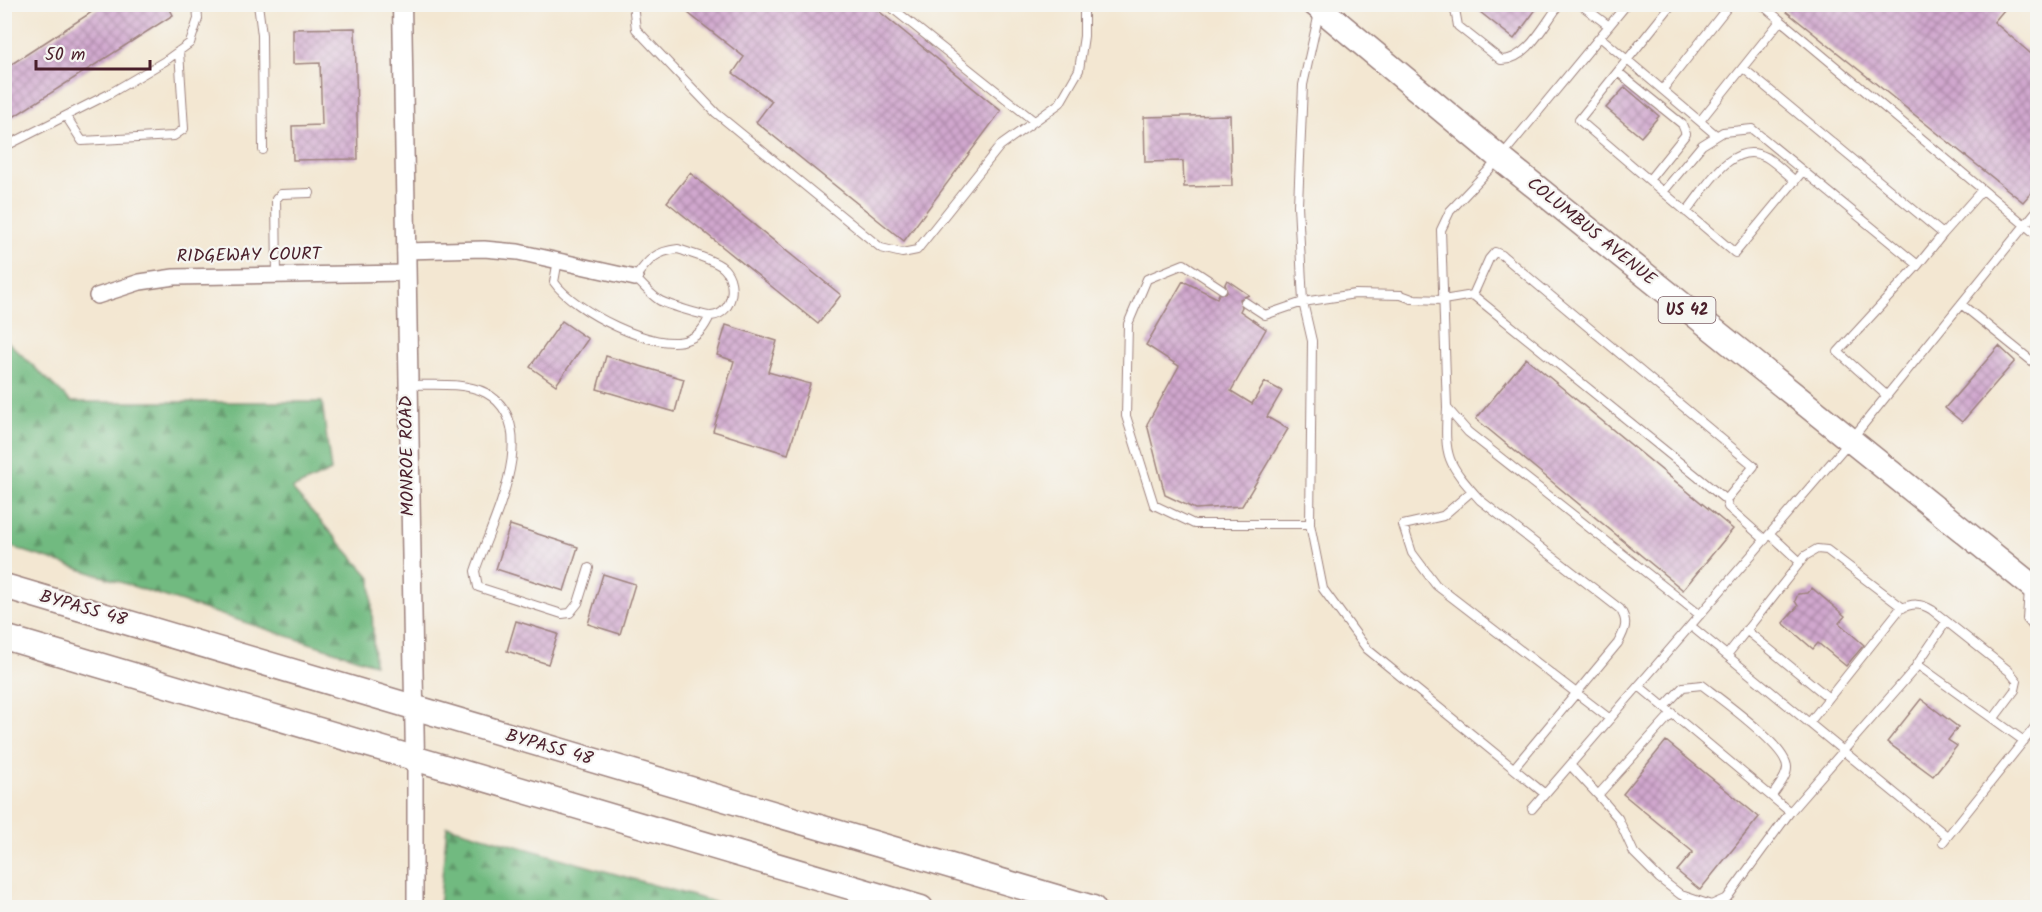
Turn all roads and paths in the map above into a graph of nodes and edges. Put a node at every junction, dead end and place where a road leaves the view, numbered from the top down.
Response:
1 (197, 4) edge
2 (258, 4) edge
3 (402, 4) edge
4 (633, 4) edge
5 (887, 4) edge
6 (1084, 4) edge
7 (1454, 4) edge
8 (1560, 4) edge
9 (1580, 4) edge
10 (1627, 4) edge
11 (1672, 4) edge
12 (1730, 4) edge
13 (1761, 4) edge
14 (1317, 6) edge
15 (1780, 21) junction
16 (1609, 26) junction
17 (1600, 37) junction
18 (179, 51) junction
19 (1627, 60) junction
20 (1743, 68) junction
21 (1618, 72) junction
22 (1663, 89) junction
23 (66, 116) junction
24 (1034, 121) junction
25 (1700, 121) junction
26 (1716, 135) junction
27 (10, 144) dead end
28 (263, 150) dead end
29 (1500, 158) junction
30 (1802, 172) junction
31 (1649, 180) junction
32 (1795, 181) junction
33 (1983, 190) junction
34 (310, 192) dead end
35 (1663, 192) junction
36 (2037, 209) edge
37 (1686, 212) junction
38 (2024, 225) junction
39 (1943, 234) junction
40 (2037, 236) edge
41 (405, 251) junction
42 (558, 259) junction
43 (1918, 265) junction
44 (405, 273) junction
45 (277, 275) junction
46 (635, 278) junction
47 (1222, 289) dead end
48 (1473, 295) junction
49 (97, 296) dead end
50 (1443, 300) junction
51 (1303, 302) junction
52 (1245, 303) dead end
53 (1961, 304) junction
54 (710, 316) junction
55 (2037, 366) edge
56 (407, 385) junction
57 (1886, 394) junction
58 (1447, 408) junction
59 (1850, 441) junction
60 (1472, 491) junction
61 (1726, 500) junction
62 (1310, 524) junction
63 (1767, 537) junction
64 (1800, 562) junction
65 (589, 568) dead end
66 (4, 586) edge
67 (2033, 588) edge
68 (1903, 608) junction
69 (1700, 615) junction
70 (1946, 622) junction
71 (1691, 626) junction
72 (1746, 630) junction
73 (2037, 632) edge
74 (4, 637) edge
75 (1727, 655) junction
76 (1916, 666) junction
77 (1639, 686) junction
78 (1577, 693) junction
79 (1829, 698) junction
80 (1665, 707) junction
81 (414, 708) junction
82 (1672, 713) junction
83 (1994, 718) junction
84 (1610, 719) junction
85 (1809, 723) junction
86 (2037, 723) edge
87 (2024, 741) junction
88 (1844, 751) junction
89 (415, 758) junction
90 (1570, 765) junction
91 (1514, 768) junction
92 (1545, 794) junction
93 (1598, 795) junction
94 (1772, 796) junction
95 (1532, 809) dead end
96 (1790, 812) junction
97 (415, 908) edge
98 (921, 908) edge
99 (1093, 908) edge

1 - 18 lane
2 - 28 lane
3 - 41 street, MONROE ROAD
4 - 24 lane
5 - 24 lane
6 - 24 lane
7 - 8 lane
9 - 16 lane
10 - 16 lane
11 - 19 lane
12 - 22 lane
13 - 15 lane
14 - 29 main road, COLUMBUS AVENUE / US 42
14 - 51 lane
15 - 20 lane
15 - 33 lane
16 - 17 lane
17 - 19 lane
17 - 29 lane
18 - 23 lane
18 - 23 lane
19 - 21 lane
19 - 22 lane
20 - 25 lane
20 - 39 lane
21 - 31 lane
21 - 31 lane
22 - 25 lane
23 - 27 lane
25 - 26 lane
26 - 30 lane
26 - 35 lane
29 - 50 lane
29 - 59 main road, COLUMBUS AVENUE / US 42
30 - 32 lane
30 - 43 lane
31 - 35 lane
32 - 37 lane
32 - 37 lane
33 - 38 lane
33 - 39 lane
34 - 45 lane
35 - 37 lane
36 - 38 lane
38 - 40 lane
38 - 53 lane
39 - 43 lane
41 - 42 street
41 - 44 street, MONROE ROAD
42 - 46 street
42 - 54 lane
43 - 57 lane
44 - 45 street, RIDGEWAY COURT
44 - 56 street, MONROE ROAD
45 - 49 street, RIDGEWAY COURT
46 - 54 lane
46 - 54 lane
47 - 62 lane
48 - 50 lane
48 - 61 lane
48 - 61 lane
50 - 51 lane
50 - 58 lane
51 - 52 lane
51 - 62 lane
53 - 55 lane
53 - 57 lane
56 - 65 lane
56 - 81 street, MONROE ROAD
57 - 59 lane
58 - 60 lane
58 - 69 lane
59 - 63 lane
59 - 67 main road, COLUMBUS AVENUE / US 42
60 - 78 lane
60 - 78 lane
61 - 63 lane
62 - 91 lane
63 - 64 lane
63 - 69 lane
64 - 68 lane
64 - 72 lane
66 - 81 main road, BYPASS 48
67 - 73 lane
68 - 70 lane
68 - 79 lane
69 - 71 lane
70 - 76 lane
70 - 83 lane
71 - 75 lane
71 - 77 lane
72 - 75 lane
72 - 79 lane
74 - 89 main road
75 - 85 lane
76 - 83 lane
76 - 88 lane
77 - 80 lane
77 - 84 lane
78 - 84 lane
78 - 91 lane
79 - 85 lane
80 - 82 lane
80 - 94 lane
81 - 89 street, MONROE ROAD
81 - 99 main road, BYPASS 48
82 - 93 lane
82 - 94 lane
83 - 87 lane
84 - 90 lane
85 - 88 lane
86 - 87 lane
87 - 88 lane
88 - 96 lane
89 - 97 street, MONROE ROAD
89 - 98 main road
90 - 92 lane
90 - 93 lane
91 - 92 lane
92 - 95 lane
93 - 96 lane
94 - 96 lane

